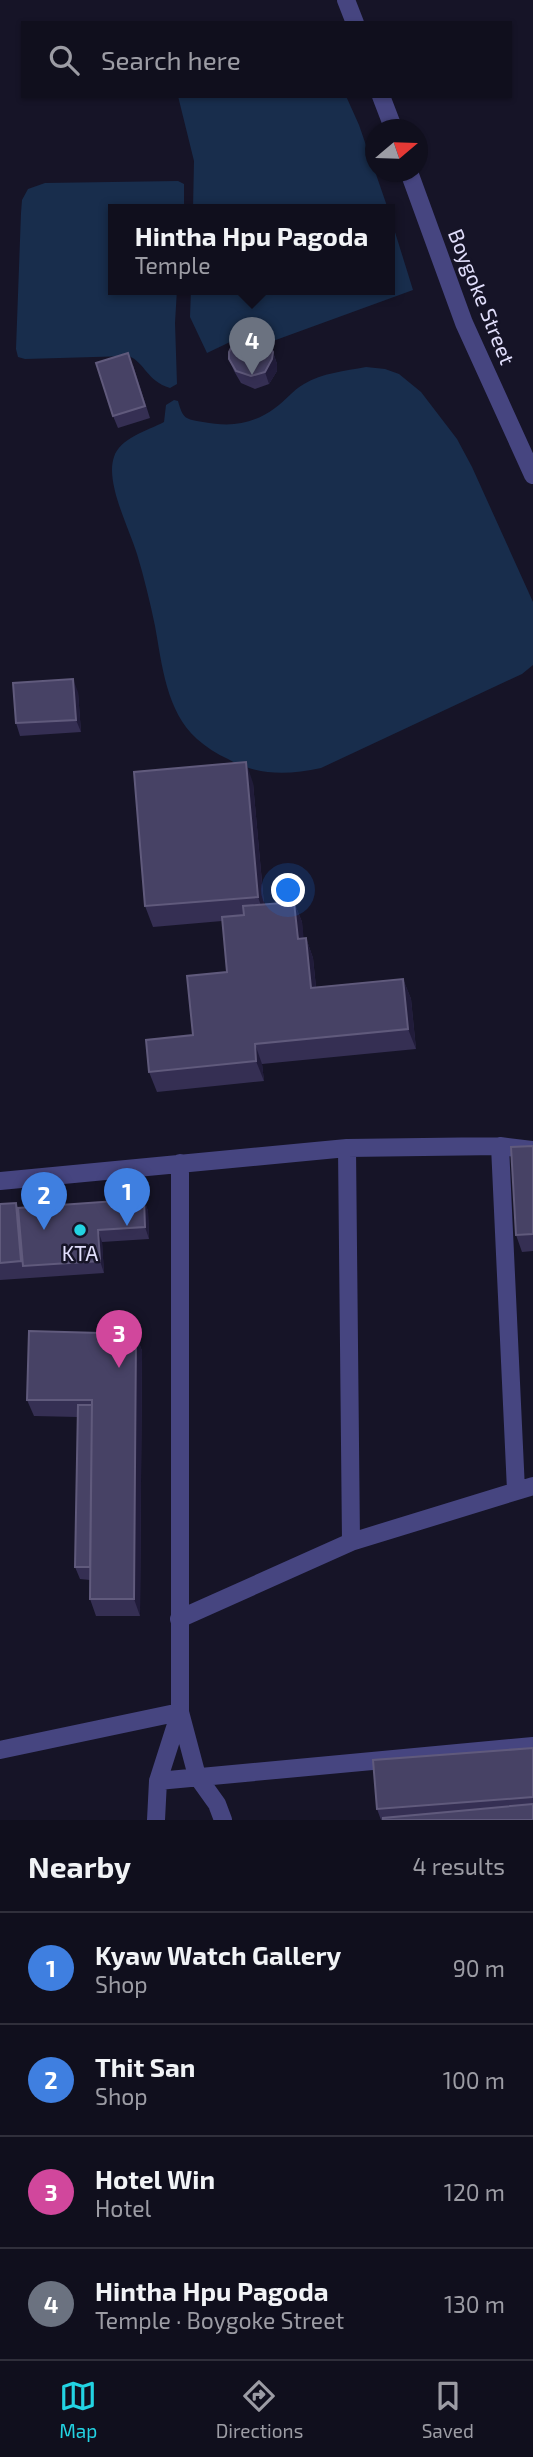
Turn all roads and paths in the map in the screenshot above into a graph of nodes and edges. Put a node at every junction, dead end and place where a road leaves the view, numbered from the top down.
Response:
1 (346, 0) edge
2 (354, 21) edge
3 (383, 98) edge
4 (390, 119) edge
5 (413, 182) edge
6 (533, 475) edge
7 (500, 1146) junction
8 (347, 1148) junction
9 (533, 1150) edge
10 (180, 1163) junction
11 (0, 1181) edge
12 (524, 1488) edge
13 (351, 1542) junction
14 (179, 1619) junction
15 (180, 1712) junction
16 (533, 1746) edge
17 (0, 1750) edge
18 (197, 1776) junction
19 (158, 1781) junction
20 (156, 1820) edge
21 (223, 1820) edge

1 - 2 street
3 - 4 street
5 - 6 street, Boygoke Street
7 - 8 street
7 - 9 street
7 - 12 street
8 - 10 street
8 - 13 street
10 - 11 street
10 - 14 street
12 - 13 street
13 - 14 street
14 - 15 street
15 - 17 street
15 - 18 street
15 - 19 street
16 - 18 street
18 - 19 street
18 - 21 street
19 - 20 street

